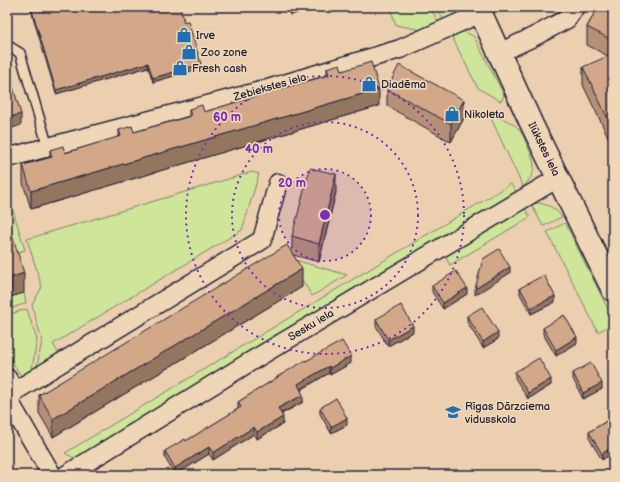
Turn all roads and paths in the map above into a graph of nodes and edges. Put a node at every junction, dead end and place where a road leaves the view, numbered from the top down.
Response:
1 (574, 7) edge
2 (480, 10) edge
3 (7, 45) edge
4 (499, 53) junction
5 (48, 147) junction
6 (7, 158) edge
7 (558, 178) junction
8 (278, 183) dead end
9 (613, 290) edge
10 (11, 384) edge
11 (52, 475) edge
12 (66, 475) edge

1 - 4 street
2 - 4 street, Ilūkstes iela
2 - 5 street, Zebiekstes iela
3 - 5 lane
4 - 7 street, Ilūkstes iela
5 - 6 street, Zebiekstes iela
7 - 9 street, Ilūkstes iela
7 - 12 street, Sesku iela
8 - 10 street
10 - 11 street

